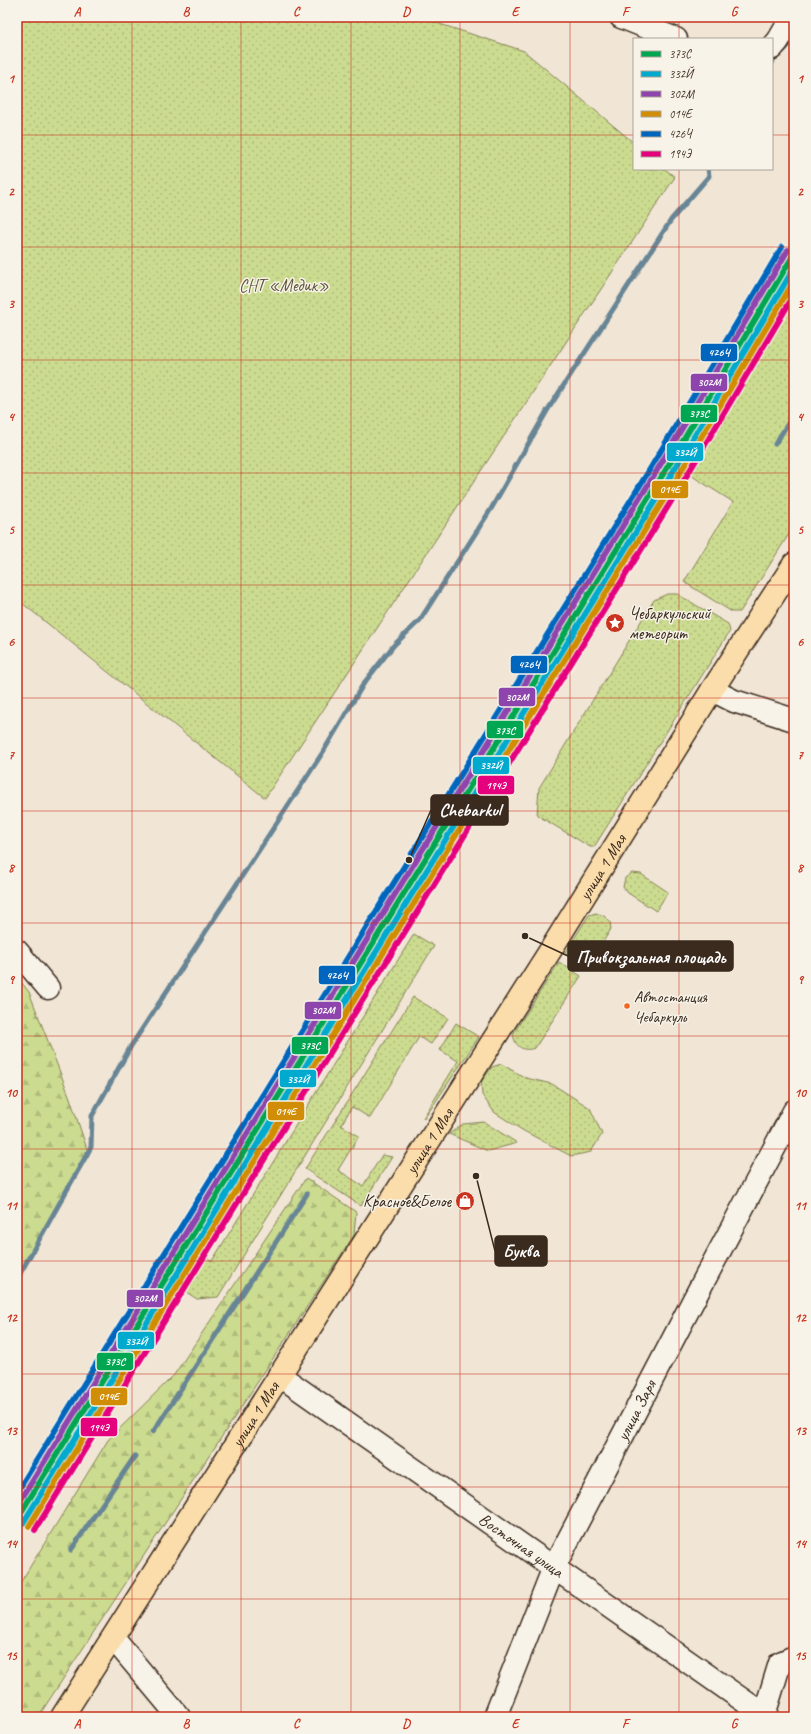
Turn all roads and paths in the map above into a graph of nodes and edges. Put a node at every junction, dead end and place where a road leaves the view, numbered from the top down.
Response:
1 (621, 17) edge
2 (792, 17) edge
3 (674, 38) edge
4 (773, 47) edge
5 (794, 564) edge
6 (712, 690) junction
7 (794, 720) edge
8 (17, 952) edge
9 (48, 988) dead end
10 (794, 1111) edge
11 (279, 1375) junction
12 (554, 1567) junction
13 (113, 1638) junction
14 (794, 1657) edge
15 (764, 1716) edge
16 (62, 1717) edge
17 (179, 1717) edge
18 (495, 1717) edge

1 - 3 street
2 - 4 street
5 - 6 main road, улица 1 Мая
6 - 7 street
6 - 11 main road, улица 1 Мая
8 - 9 street
10 - 12 street, улица Заря
11 - 12 street, Восточная улица
11 - 13 main road, улица 1 Мая
12 - 15 street, Восточная улица
12 - 18 street, улица Заря
13 - 16 main road, улица 1 Мая
13 - 17 street
14 - 15 street

